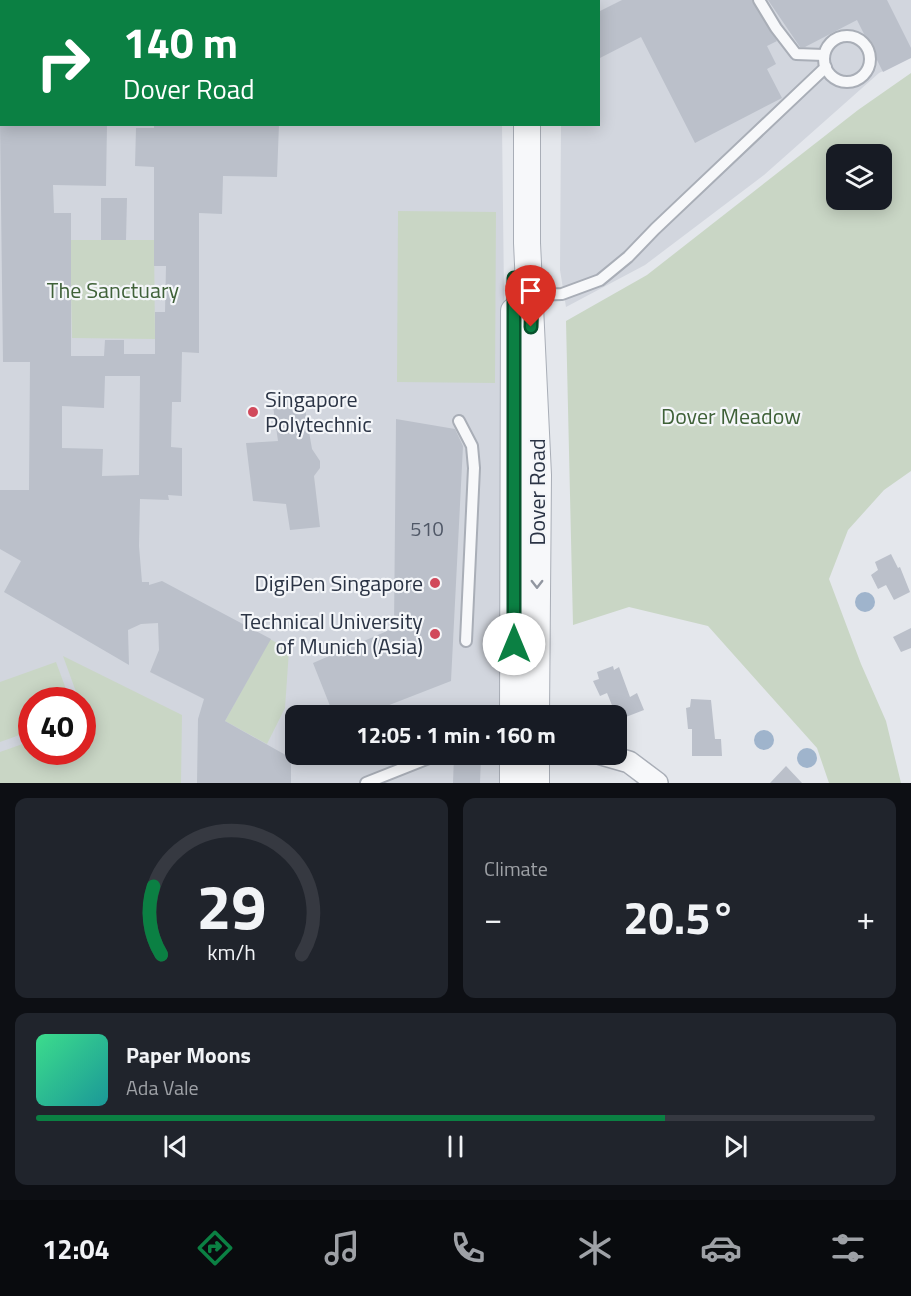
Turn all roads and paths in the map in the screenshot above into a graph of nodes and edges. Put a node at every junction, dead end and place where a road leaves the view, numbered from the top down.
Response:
1 (759, 0) edge
2 (824, 55) junction
3 (826, 67) junction
4 (521, 129) edge
5 (523, 286) junction
6 (459, 421) dead end
7 (466, 641) dead end
8 (513, 705) edge
9 (536, 705) edge
10 (627, 761) edge
11 (411, 765) edge
12 (513, 765) edge
13 (536, 765) edge
14 (366, 783) edge
15 (513, 783) edge
16 (536, 783) edge
17 (657, 783) edge

1 - 2 lane
2 - 3 lane
2 - 3 lane
3 - 5 lane
4 - 5 street, Dover Road
5 - 8 street, Dover Road
5 -> 9 street, Dover Road
6 - 7 lane
10 - 17 street
11 - 14 lane
12 - 15 street
13 - 16 street

